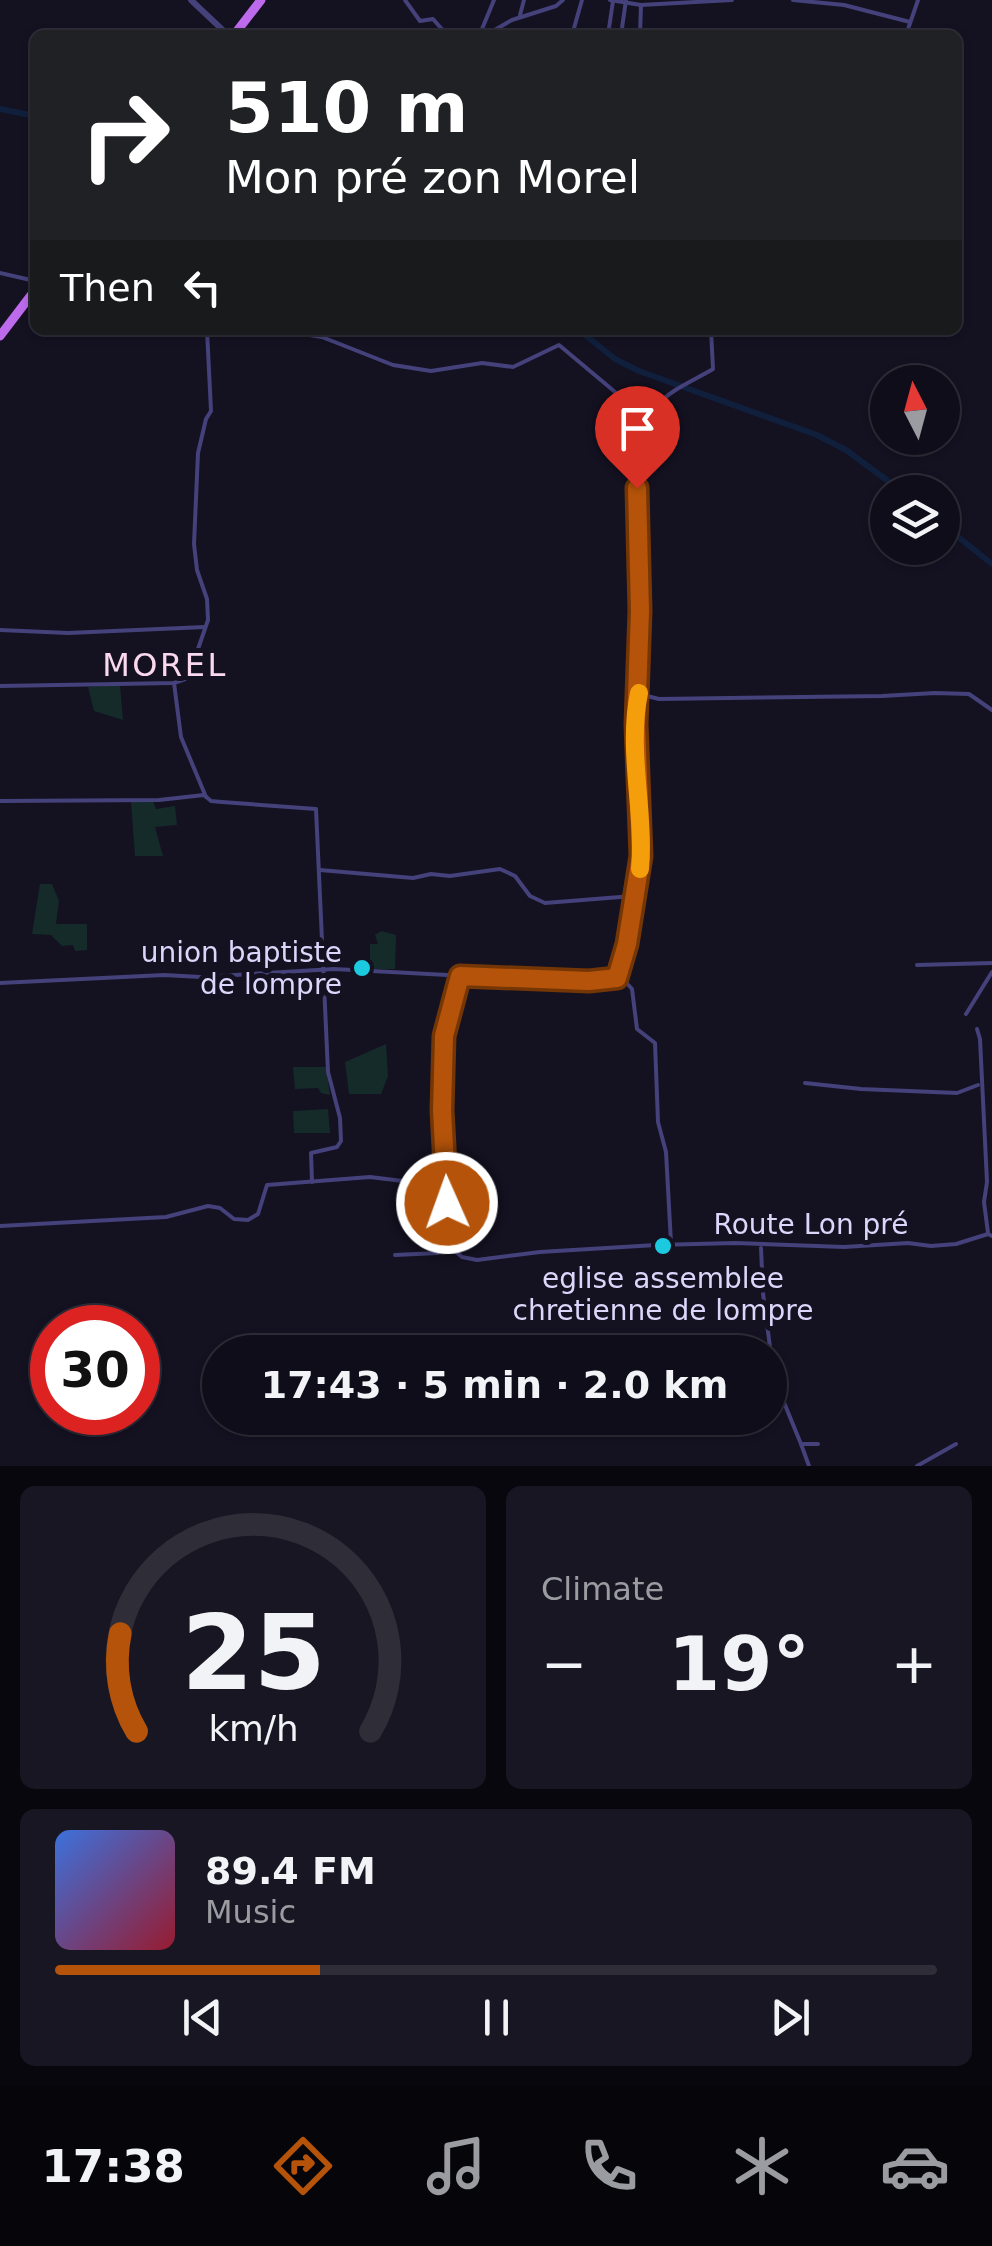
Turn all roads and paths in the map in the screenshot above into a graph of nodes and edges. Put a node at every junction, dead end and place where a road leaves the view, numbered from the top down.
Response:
1 (191, 0) edge
2 (261, 0) edge
3 (405, 0) edge
4 (494, 0) edge
5 (524, 0) edge
6 (563, 0) edge
7 (582, 0) edge
8 (611, 0) edge
9 (732, 0) edge
10 (793, 0) edge
11 (918, 0) edge
12 (626, 2) edge
13 (641, 5) junction
14 (519, 17) junction
15 (910, 22) junction
16 (225, 30) edge
17 (235, 30) edge
18 (444, 30) edge
19 (485, 30) edge
20 (494, 30) edge
21 (573, 30) edge
22 (608, 30) edge
23 (622, 30) edge
24 (640, 30) edge
25 (908, 30) edge
26 (0, 273) edge
27 (30, 280) edge
28 (30, 297) edge
29 (207, 335) edge
30 (309, 335) edge
31 (711, 335) edge
32 (0, 336) edge
33 (633, 406) junction
34 (206, 628) junction
35 (0, 630) edge
36 (174, 683) junction
37 (0, 686) edge
38 (639, 694) junction
39 (992, 710) edge
40 (206, 797) junction
41 (0, 801) edge
42 (320, 870) junction
43 (633, 896) junction
44 (992, 962) edge
45 (917, 966) dead end
46 (322, 969) junction
47 (992, 972) edge
48 (460, 976) junction
49 (617, 978) junction
50 (0, 983) edge
51 (966, 1014) dead end
52 (977, 1030) dead end
53 (805, 1082) dead end
54 (980, 1084) junction
55 (312, 1182) junction
56 (444, 1186) junction
57 (0, 1226) edge
58 (990, 1235) edge
59 (671, 1244) junction
60 (760, 1246) junction
61 (450, 1248) junction
62 (395, 1256) dead end
63 (801, 1444) junction
64 (818, 1444) dead end
65 (956, 1444) dead end
66 (809, 1466) edge
67 (917, 1466) edge

1 - 16 street
2 - 17 main road
3 - 18 street
4 - 19 street
5 - 14 street
6 - 14 street
7 - 21 street
8 - 12 street
8 - 22 street
9 - 13 street
10 - 15 street
11 - 15 street
12 - 13 street
12 - 23 street
13 - 24 street
14 - 20 street
15 - 25 street
26 - 27 street
28 - 32 main road
29 - 34 street
30 - 33 street
31 - 33 street
33 - 38 street
34 - 35 street
34 - 36 street
36 - 37 street
36 - 40 street
38 - 39 street
38 - 43 street
40 - 41 street
40 - 42 street
42 - 43 street
42 - 46 street
43 - 49 street
44 - 45 street
46 - 48 street
46 - 50 street
46 - 55 street
47 - 51 street
48 - 49 street
48 - 56 street
49 - 59 street
52 - 54 street
53 - 54 street
54 - 58 street
55 - 56 street
55 - 57 street
56 - 61 street
58 - 60 street, Route Lon pré
59 - 60 street, Route Lon pré
59 - 61 street, Route Lon pré
60 - 63 street
61 - 62 street
63 - 64 street
63 - 66 street
65 - 67 street

